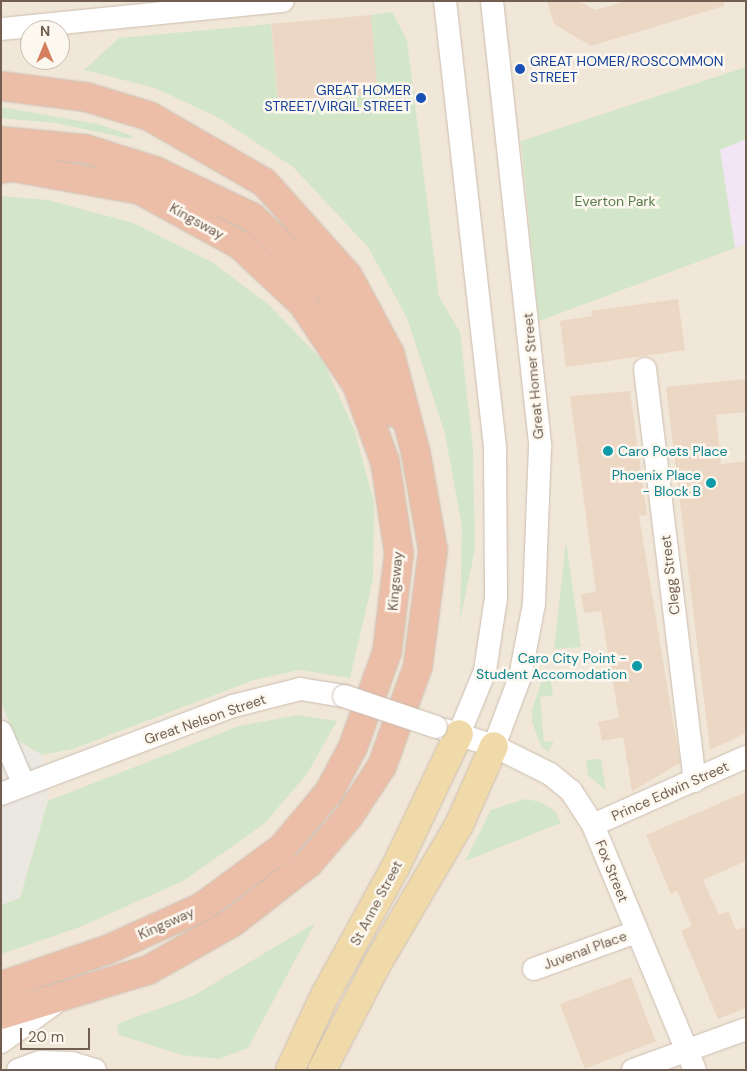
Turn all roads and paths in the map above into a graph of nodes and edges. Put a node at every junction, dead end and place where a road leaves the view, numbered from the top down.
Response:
1 (283, 1) edge
2 (445, 1) edge
3 (492, 1) edge
4 (2, 29) edge
5 (1, 86) edge
6 (1, 141) edge
7 (1, 169) edge
8 (645, 369) dead end
9 (416, 454) junction
10 (448, 730) junction
11 (1, 732) edge
12 (494, 746) junction
13 (746, 757) edge
14 (695, 781) junction
15 (32, 782) junction
16 (1, 794) edge
17 (593, 825) junction
18 (636, 932) junction
19 (534, 969) dead end
20 (1, 986) edge
21 (68, 994) junction
22 (1, 1015) edge
23 (746, 1029) edge
24 (1, 1042) edge
25 (691, 1060) edge
26 (18, 1070) edge
27 (95, 1070) edge
28 (290, 1070) edge
29 (322, 1070) edge
30 (633, 1070) edge

1 - 4 street
2 - 10 street
3 - 12 street, Great Homer Street
5 - 9 highway
6 - 9 highway
7 - 20 highway, Kingsway
8 - 14 street, Clegg Street
9 - 21 highway
10 - 12 street, Fox Street
10 - 15 street, Great Nelson Street, bridge
10 - 28 main road, St Anne Street
11 - 15 street
12 - 17 street, Fox Street
12 - 29 main road
13 - 14 street, Prince Edwin Street
14 - 17 street, Prince Edwin Street
15 - 16 street, Great Nelson Street
17 - 18 street, Fox Street
18 - 19 street, Juvenal Place
18 - 25 street, Fox Street
21 - 22 highway
21 - 24 street
23 - 25 street
25 - 30 street
26 - 27 street

